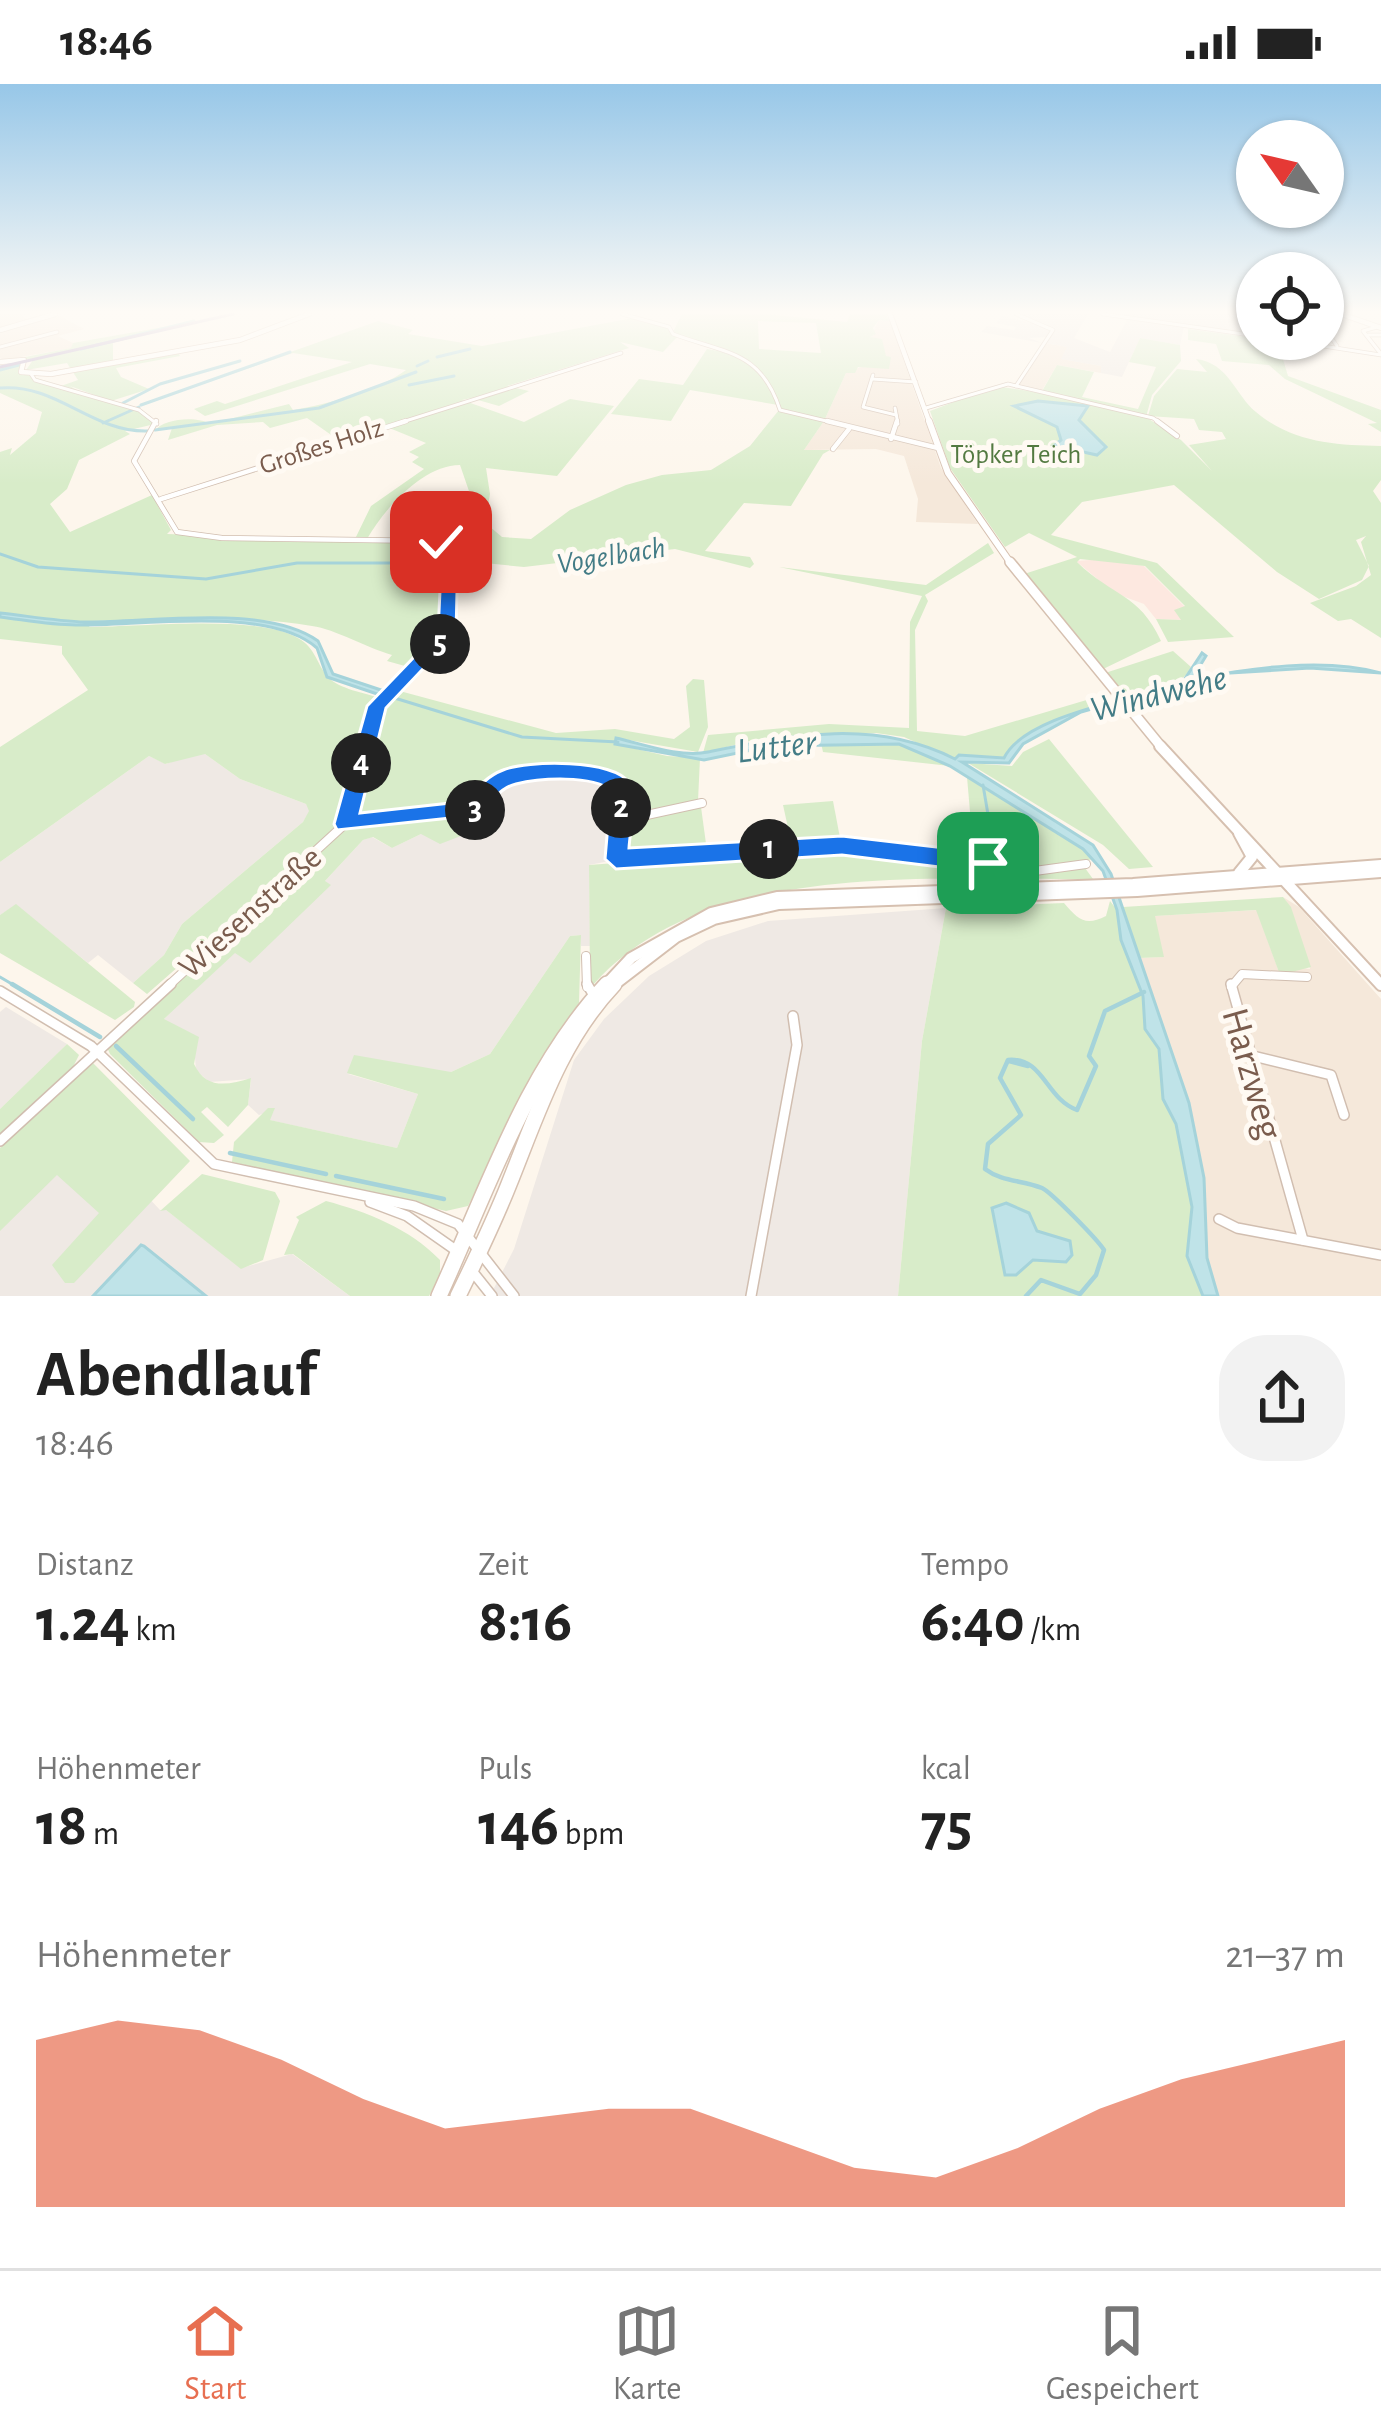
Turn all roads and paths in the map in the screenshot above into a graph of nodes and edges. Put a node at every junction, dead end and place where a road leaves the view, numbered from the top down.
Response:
1 (22, 371) edge
2 (52, 371) edge
3 (563, 371) edge
4 (761, 371) edge
5 (912, 371) edge
6 (1026, 371) edge
7 (31, 374) junction
8 (916, 382) junction
9 (1016, 386) junction
10 (926, 408) junction
11 (849, 429) junction
12 (1177, 436) dead end
13 (891, 440) junction
14 (938, 448) junction
15 (833, 449) dead end
16 (160, 500) junction
17 (702, 803) dead end
18 (620, 821) junction
19 (1234, 823) junction
20 (345, 824) junction
21 (1086, 864) dead end
22 (1381, 868) edge
23 (1238, 874) junction
24 (1281, 876) junction
25 (1135, 888) junction
26 (1095, 889) junction
27 (586, 956) dead end
28 (1307, 977) dead end
29 (1381, 985) edge
30 (0, 991) edge
31 (593, 994) junction
32 (793, 1016) dead end
33 (96, 1050) junction
34 (1249, 1055) junction
35 (1344, 1115) dead end
36 (0, 1142) edge
37 (356, 1197) junction
38 (1219, 1219) dead end
39 (469, 1234) junction
40 (1304, 1240) junction
41 (480, 1251) junction
42 (460, 1253) junction
43 (1381, 1256) edge
44 (471, 1270) junction
45 (439, 1296) edge
46 (458, 1296) edge
47 (492, 1296) edge
48 (514, 1296) edge
49 (752, 1296) edge

1 - 7 main road
2 - 7 main road
3 - 16 street, Großes Holz
4 - 11 street
5 - 8 main road
6 - 9 street
7 - 16 street, Wiesenstraße
8 - 10 main road
8 - 13 street
9 - 10 street
9 - 12 street
10 - 14 main road
11 - 13 street
11 - 15 street
13 - 14 street
14 - 19 main road
16 - 20 street, Wiesenstraße
17 - 18 street
18 - 20 street
18 - 21 street
19 - 23 main road
19 - 24 main road
20 - 33 street, Wiesenstraße
22 - 24 main road
23 - 24 main road
23 - 25 main road
24 - 25 main road
24 - 29 main road
25 - 26 main road
26 - 31 main road
26 - 41 main road
27 - 31 street
28 - 34 street, Harzweg
30 - 33 street
31 - 39 main road
32 - 49 street
33 - 36 street, Wiesenstraße
33 - 37 street
34 - 35 street
34 - 40 street, Harzweg
37 - 39 street
37 - 42 street
38 - 40 street
39 - 41 street
39 - 42 main road
40 - 43 street
41 - 44 main road
41 - 48 street
42 - 44 street
42 - 45 main road
44 - 46 main road
44 - 47 street

